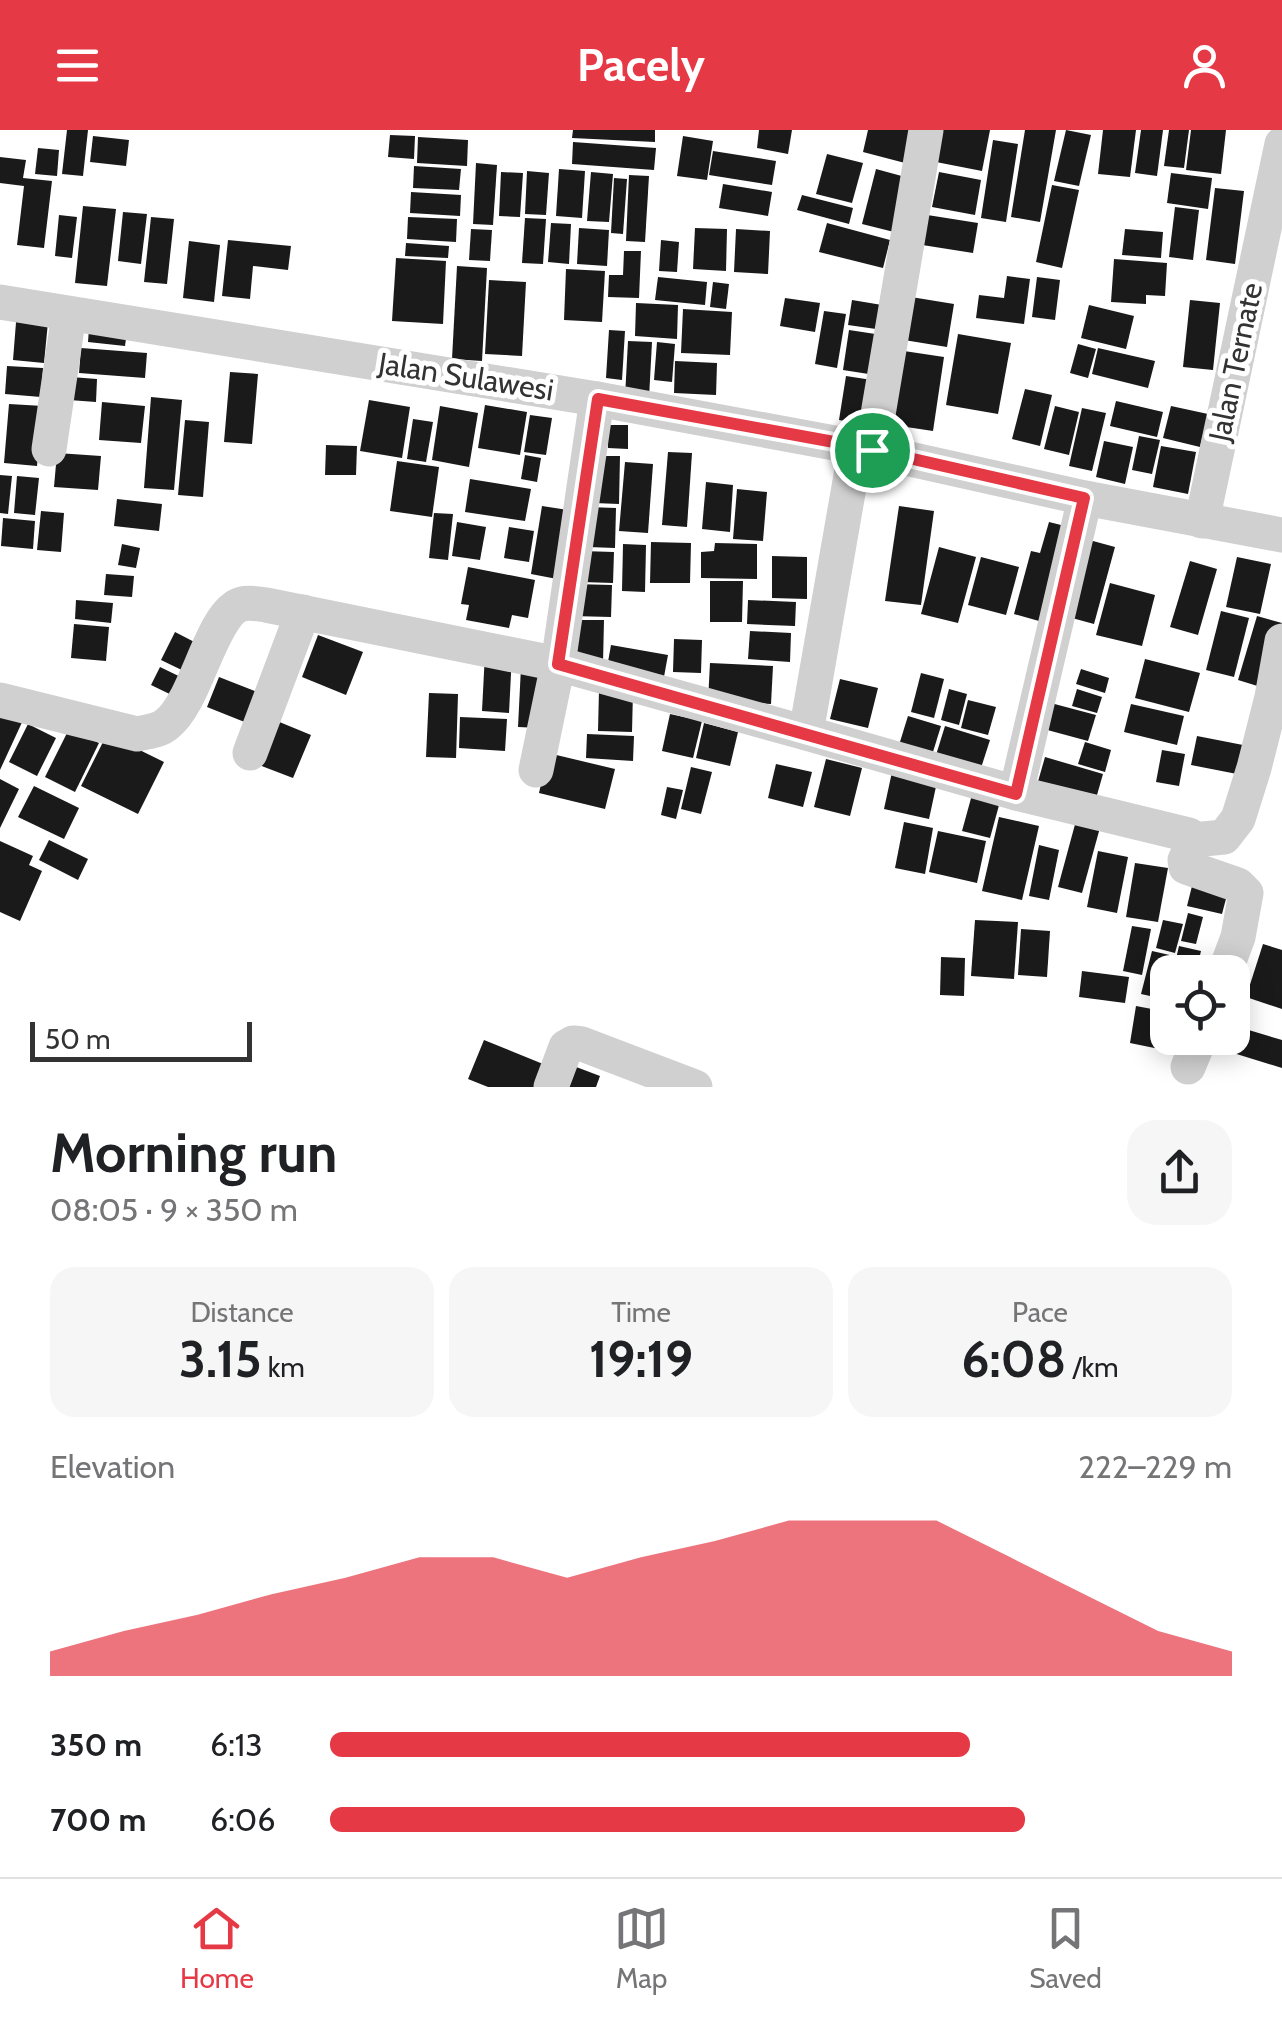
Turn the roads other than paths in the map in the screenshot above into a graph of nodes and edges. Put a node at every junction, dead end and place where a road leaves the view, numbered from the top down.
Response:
1 (926, 130) edge
2 (1282, 144) edge
3 (0, 302) edge
4 (69, 314) junction
5 (598, 399) junction
6 (864, 448) junction
7 (50, 449) dead end
8 (1084, 498) junction
9 (1202, 520) junction
10 (1282, 535) edge
11 (303, 612) junction
12 (1282, 640) edge
13 (558, 664) junction
14 (0, 700) edge
15 (806, 733) junction
16 (250, 753) dead end
17 (536, 770) dead end
18 (1016, 794) junction
19 (1193, 840) junction
20 (1232, 955) edge
21 (688, 1086) edge
22 (551, 1087) edge

1 - 6 street
2 - 9 street, Jalan Ternate
3 - 4 street, Jalan Sulawesi
4 - 5 street, Jalan Sulawesi
4 - 7 street
5 - 6 street, Jalan Sulawesi
5 - 13 street
6 - 8 street, Jalan Sulawesi
6 - 15 street
8 - 9 street, Jalan Sulawesi
8 - 18 street
9 - 10 street, Jalan Sulawesi
11 - 13 street
11 - 14 street
11 - 16 street
12 - 19 street
13 - 15 street
13 - 17 street
15 - 18 street
18 - 19 street
19 - 20 street
21 - 22 street

